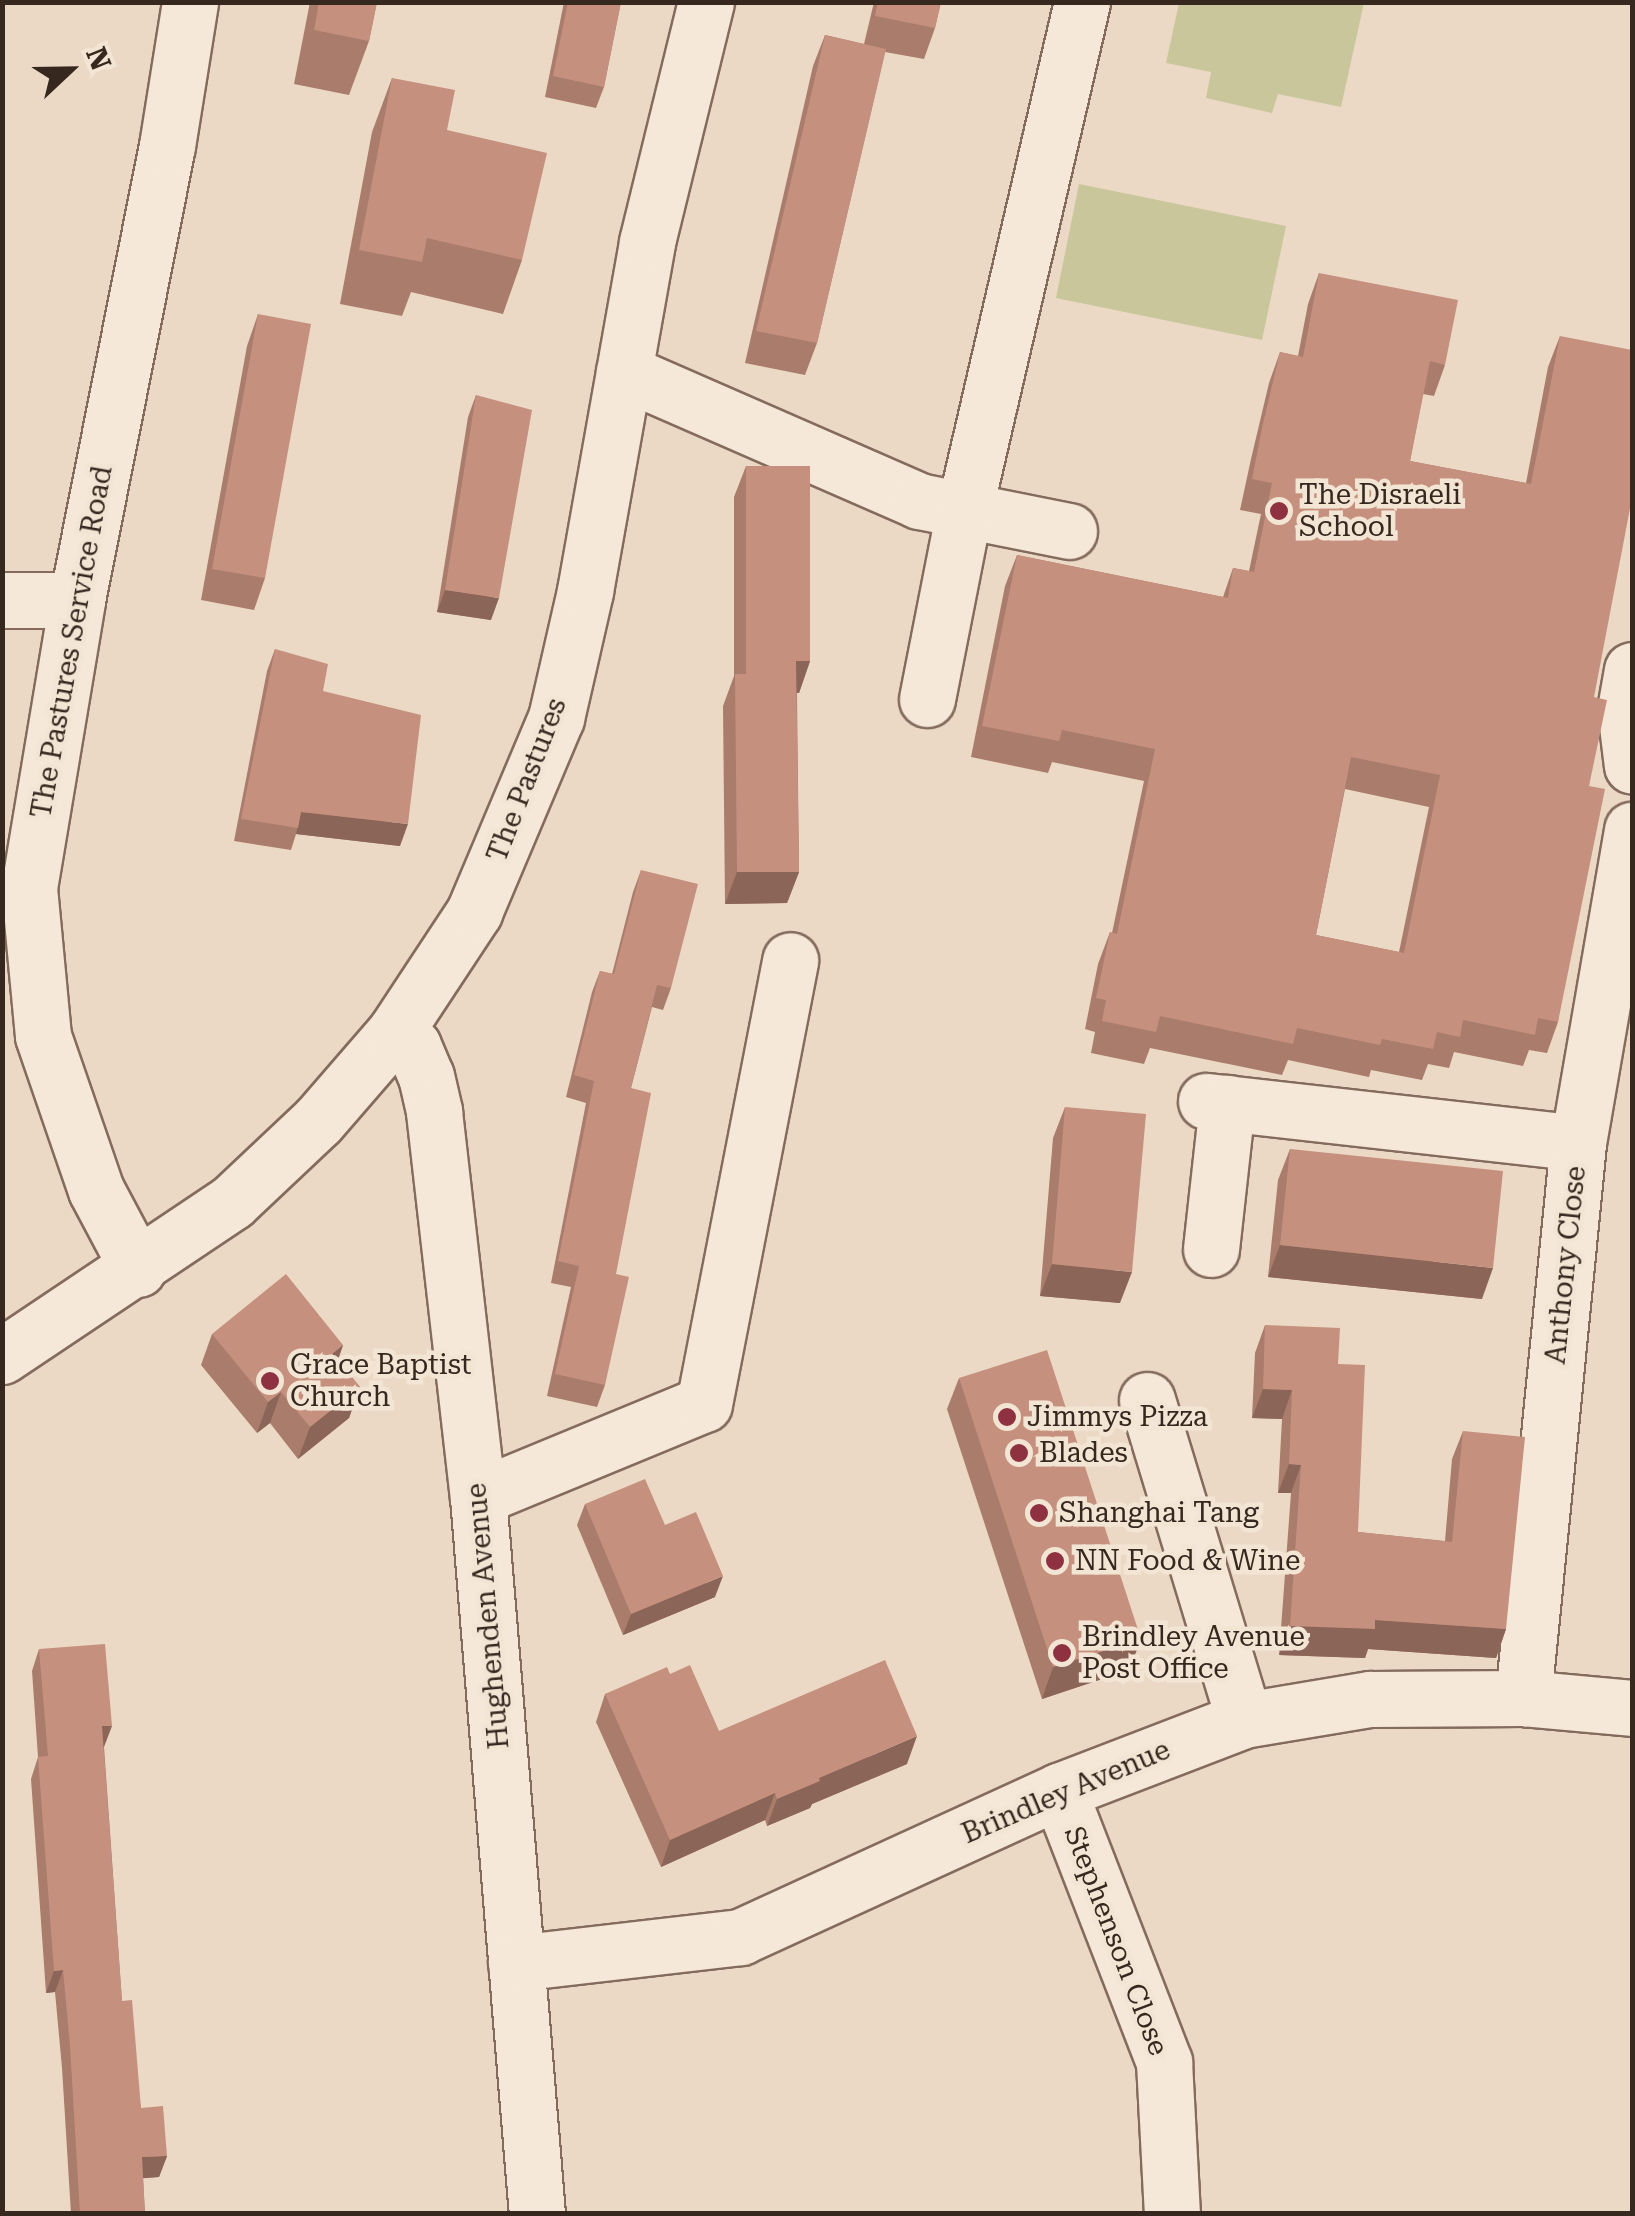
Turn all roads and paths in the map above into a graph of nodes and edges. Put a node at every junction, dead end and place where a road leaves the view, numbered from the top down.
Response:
1 (190, 2) edge
2 (706, 2) edge
3 (1082, 2) edge
4 (624, 372) junction
5 (964, 511) junction
6 (1069, 531) dead end
7 (2, 600) edge
8 (78, 600) junction
9 (1632, 670) edge
10 (927, 699) dead end
11 (1632, 766) edge
12 (1632, 830) edge
13 (790, 960) dead end
14 (395, 1032) junction
15 (1578, 1144) junction
16 (1211, 1249) dead end
17 (138, 1269) junction
18 (2, 1356) edge
19 (1147, 1400) dead end
20 (478, 1497) junction
21 (1523, 1698) junction
22 (1632, 1708) edge
23 (1244, 1720) junction
24 (1059, 1791) junction
25 (516, 1963) junction
26 (537, 2214) edge
27 (1172, 2214) edge

1 - 8 street, The Pastures Service Road
2 - 4 street, The Pastures
3 - 5 street
4 - 5 street
4 - 14 street, The Pastures
5 - 6 street
5 - 10 street
7 - 8 street
8 - 17 street, The Pastures Service Road
9 - 11 street
12 - 15 street
13 - 20 street
14 - 17 street, The Pastures
14 - 20 street, Hughenden Avenue
15 - 16 street, Anthony Close
15 - 21 street, Anthony Close
17 - 18 street, The Pastures
19 - 23 street
20 - 25 street, Hughenden Avenue
21 - 22 street, Brindley Avenue
21 - 23 street, Brindley Avenue
23 - 24 street, Brindley Avenue
24 - 25 street, Brindley Avenue
24 - 27 street, Stephenson Close
25 - 26 street, Hughenden Avenue

